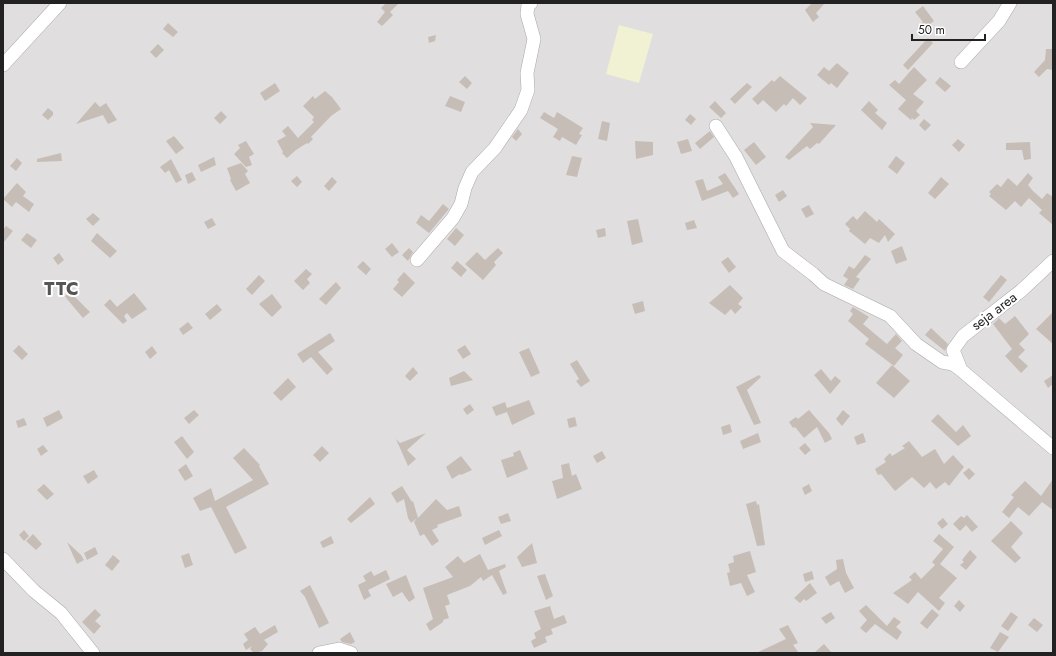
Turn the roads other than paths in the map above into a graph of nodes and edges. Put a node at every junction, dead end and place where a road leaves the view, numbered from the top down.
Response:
1 (60, 3) edge
2 (531, 3) edge
3 (1010, 3) edge
4 (961, 62) dead end
5 (3, 65) edge
6 (716, 126) dead end
7 (417, 260) dead end
8 (1053, 261) edge
9 (961, 370) junction
10 (1053, 448) edge
11 (3, 558) edge
12 (93, 653) edge
13 (319, 653) edge
14 (351, 653) edge

1 - 5 street
2 - 7 street
3 - 4 street
6 - 9 street
8 - 9 street, seja area
9 - 10 street
11 - 12 street
13 - 14 street

